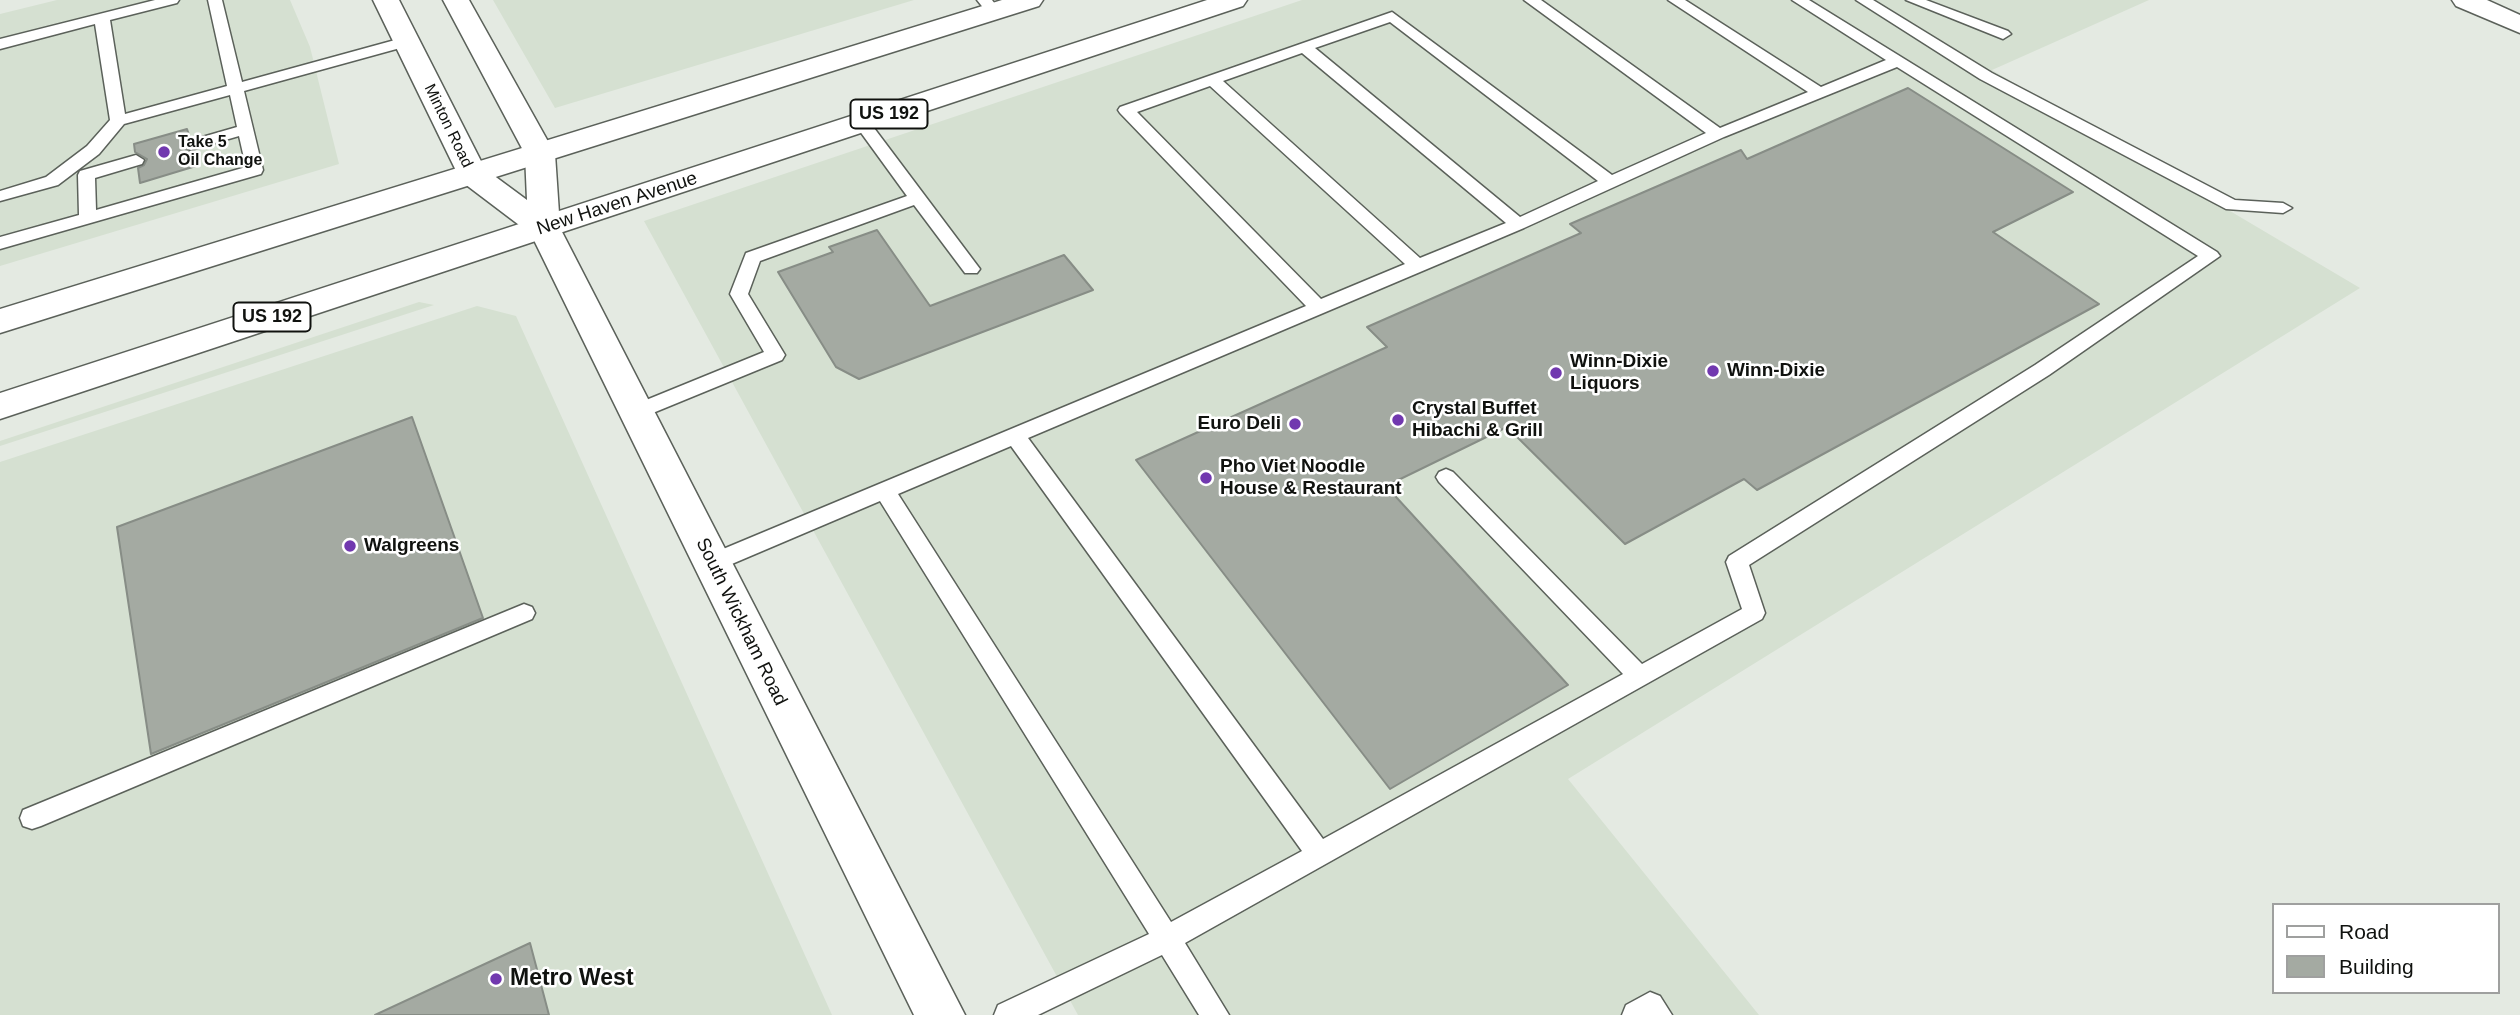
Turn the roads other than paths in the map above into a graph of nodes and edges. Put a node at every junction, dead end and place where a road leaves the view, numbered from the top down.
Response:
1 (172, 0) edge
2 (215, 0) edge
3 (386, 0) edge
4 (456, 0) edge
5 (1030, 0) edge
6 (1234, 0) edge
7 (1531, 0) edge
8 (1675, 0) edge
9 (1799, 0) edge
10 (1863, 0) edge
11 (1913, 0) edge
12 (2465, 0) edge
13 (989, 6) edge
14 (102, 18) junction
15 (2520, 25) edge
16 (2003, 34) dead end
17 (406, 42) junction
18 (0, 44) edge
19 (1304, 47) junction
20 (1899, 61) junction
21 (1213, 79) junction
22 (238, 88) junction
23 (1819, 92) junction
24 (118, 121) junction
25 (862, 123) junction
26 (247, 129) junction
27 (1718, 134) junction
28 (191, 145) dead end
29 (540, 153) junction
30 (136, 160) dead end
31 (472, 174) junction
32 (1610, 182) junction
33 (0, 196) edge
34 (918, 198) junction
35 (2283, 208) dead end
36 (88, 218) junction
37 (1518, 224) junction
38 (544, 228) junction
39 (0, 243) edge
40 (1418, 266) junction
41 (971, 269) dead end
42 (1319, 308) junction
43 (0, 321) edge
44 (0, 406) edge
45 (636, 412) junction
46 (1015, 436) junction
47 (1446, 477) dead end
48 (885, 491) junction
49 (712, 564) junction
50 (524, 613) dead end
51 (1639, 676) junction
52 (32, 818) dead end
53 (1319, 854) junction
54 (1168, 938) junction
55 (940, 1015) edge
56 (1008, 1015) edge
57 (1215, 1015) edge
58 (1636, 1015) edge
59 (1658, 1015) edge

1 - 14 lane
2 - 22 lane
3 - 17 main road, Minton Road
4 - 29 main road
5 - 13 main road
6 - 25 main road, New Haven Avenue / US 192
7 - 27 lane
8 - 23 lane
9 - 20 lane
10 - 35 lane
11 - 16 lane
12 - 15 main road
13 - 29 main road
14 - 18 lane
14 - 24 lane
17 - 22 lane
17 - 31 main road, Minton Road
19 - 21 lane
19 - 32 lane
19 - 37 lane
20 - 23 lane
20 - 51 lane
21 - 40 lane
21 - 42 lane
22 - 24 lane
22 - 26 lane
23 - 27 lane
24 - 33 lane
25 - 34 lane
25 - 38 main road, New Haven Avenue / US 192
26 - 28 lane
26 - 36 lane
27 - 32 lane
29 - 31 main road
29 - 38 main road
30 - 36 lane
31 - 38 main road, Minton Road
31 - 43 main road
32 - 37 lane
34 - 41 lane
34 - 45 lane
36 - 39 lane
37 - 40 lane
38 - 44 main road, New Haven Avenue / US 192
38 - 45 main road, South Wickham Road
40 - 42 lane
42 - 46 lane
45 - 49 main road, South Wickham Road
46 - 48 lane
46 - 53 lane
47 - 51 lane
48 - 49 lane
48 - 54 lane
49 - 55 main road, South Wickham Road
50 - 52 lane
51 - 53 lane
53 - 54 lane
54 - 56 lane
54 - 57 lane
58 - 59 lane

